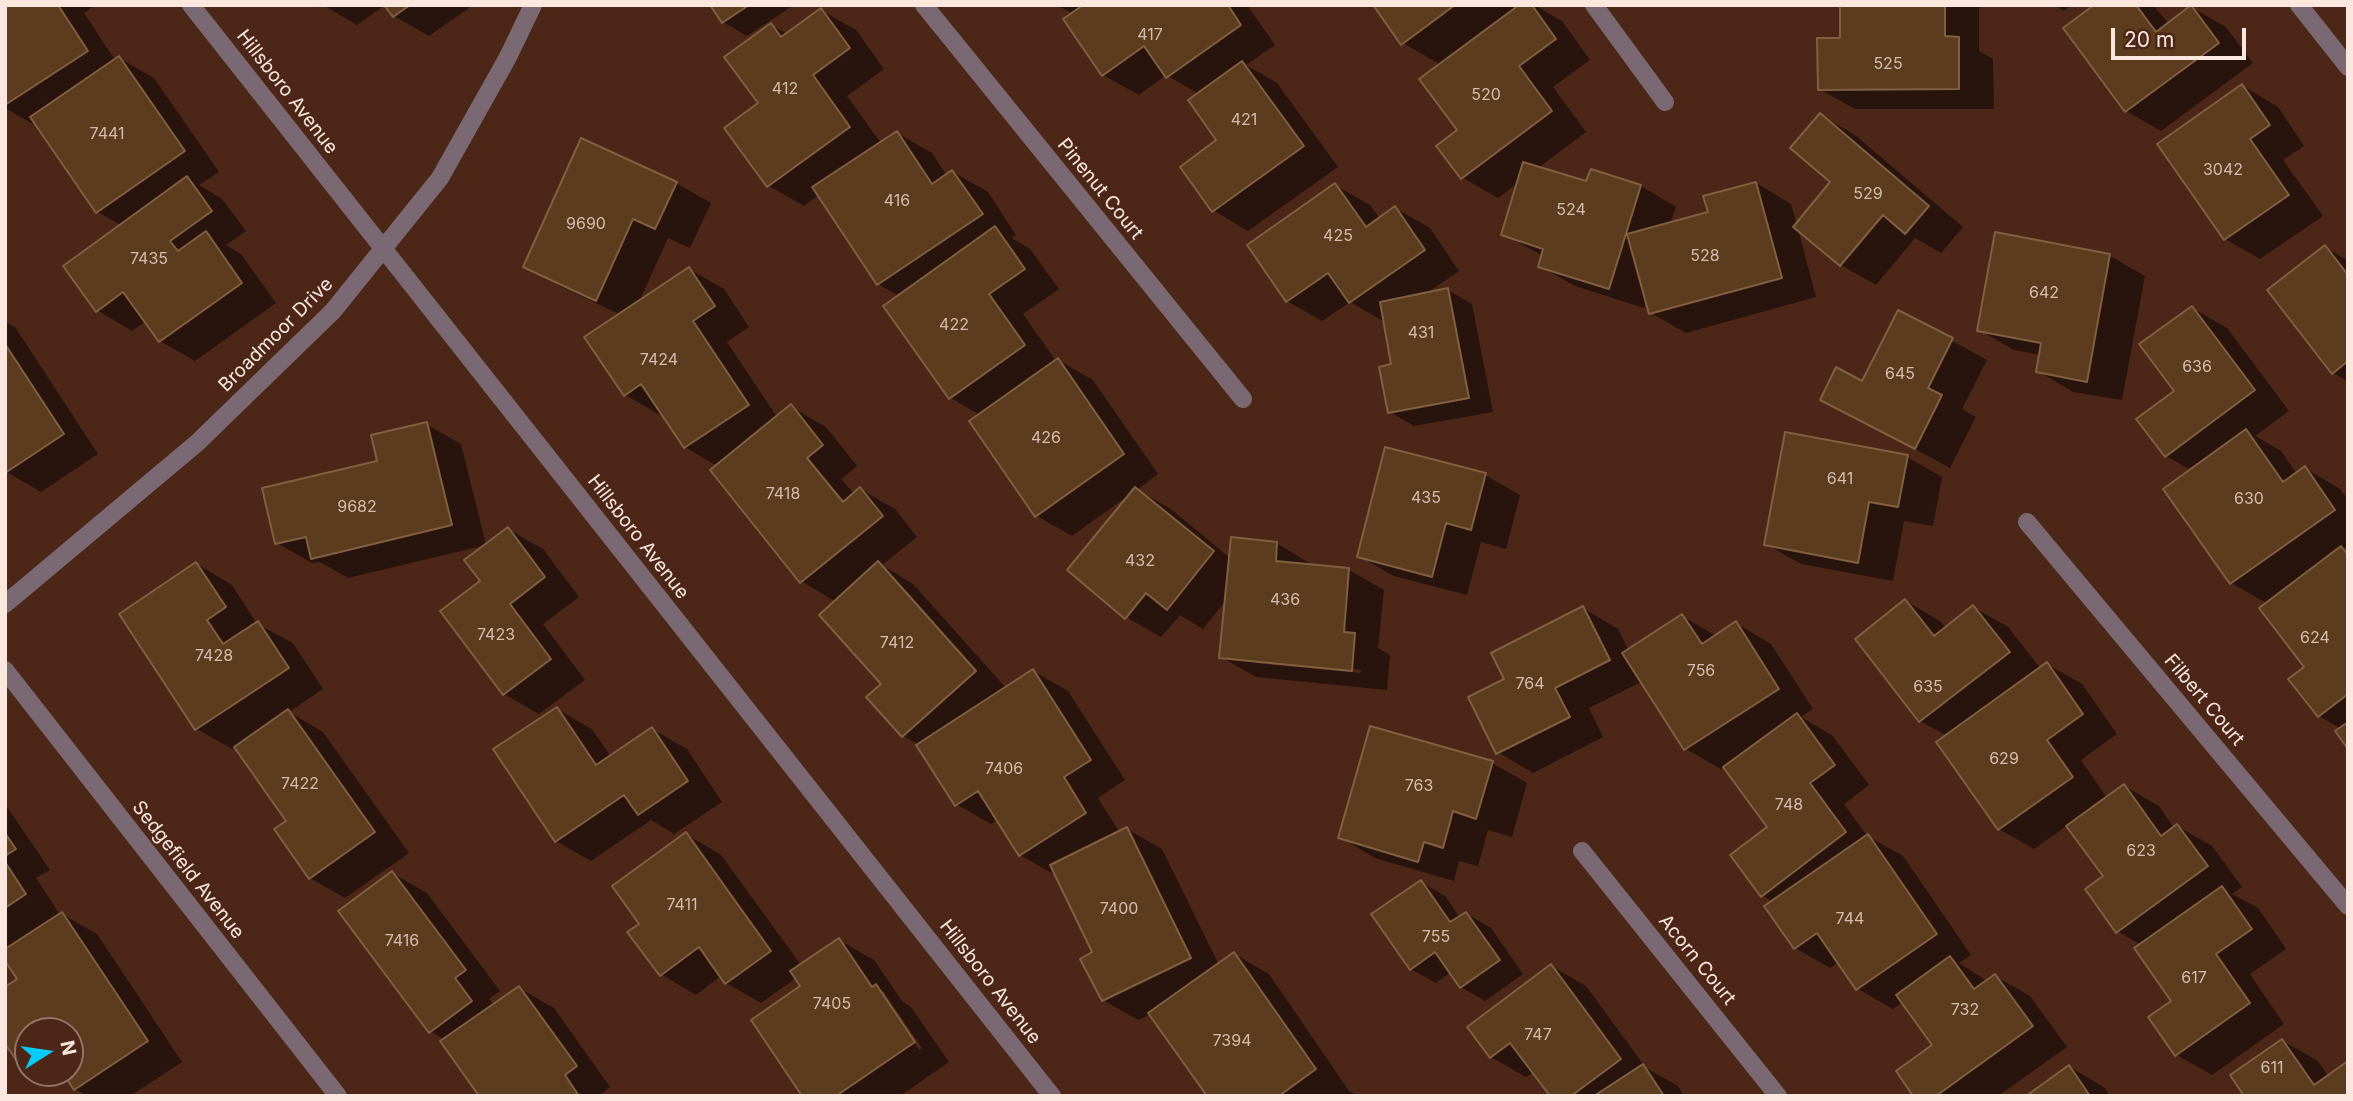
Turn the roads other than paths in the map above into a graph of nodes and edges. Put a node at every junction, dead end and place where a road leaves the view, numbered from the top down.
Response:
1 (191, 5) edge
2 (533, 5) edge
3 (924, 5) edge
4 (1594, 5) edge
5 (2299, 5) edge
6 (2348, 67) edge
7 (1665, 102) dead end
8 (384, 249) junction
9 (1243, 399) dead end
10 (2027, 522) dead end
11 (5, 604) edge
12 (5, 670) edge
13 (1582, 851) dead end
14 (2348, 906) edge
15 (338, 1096) edge
16 (1052, 1096) edge
17 (1779, 1096) edge

1 - 8 street, Hillsboro Avenue
2 - 8 street, Broadmoor Drive
3 - 9 street, Pinenut Court
4 - 7 street
5 - 6 street
8 - 11 street, Broadmoor Drive
8 - 16 street, Hillsboro Avenue
10 - 14 street, Filbert Court
12 - 15 street, Sedgefield Avenue
13 - 17 street, Acorn Court

